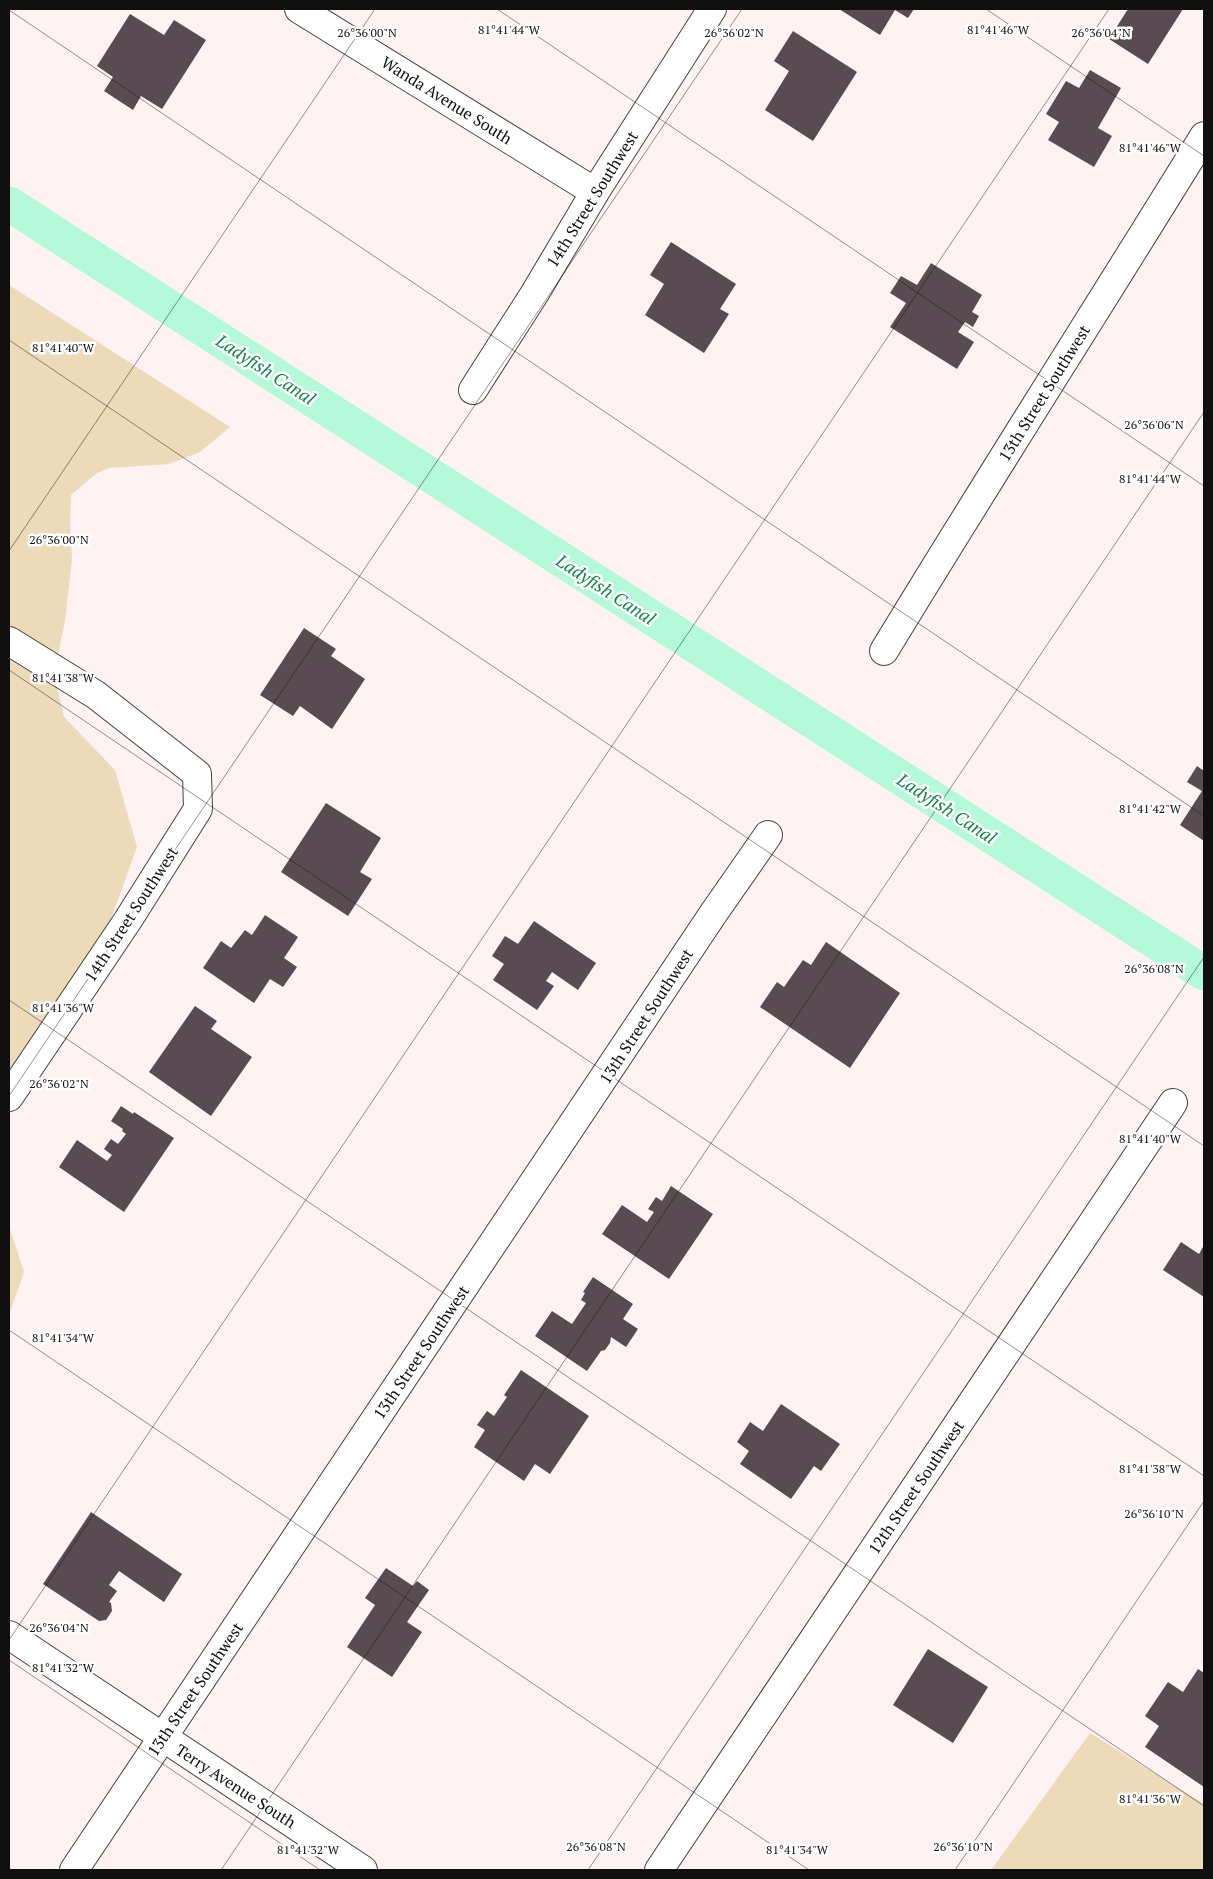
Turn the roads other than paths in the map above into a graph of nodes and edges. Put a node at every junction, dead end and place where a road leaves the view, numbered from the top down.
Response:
1 (298, 9) edge
2 (712, 9) edge
3 (1204, 136) edge
4 (595, 192) junction
5 (473, 390) dead end
6 (9, 641) edge
7 (884, 651) dead end
8 (768, 835) dead end
9 (9, 1097) edge
10 (1173, 1103) dead end
11 (9, 1635) edge
12 (162, 1737) junction
13 (74, 1870) edge
14 (363, 1870) edge
15 (659, 1870) edge

1 - 4 street, Wanda Avenue South
2 - 4 street, 14th Street Southwest
3 - 7 street, 13th Street Southwest
4 - 5 street, 14th Street Southwest
6 - 9 street, 14th Street Southwest
8 - 12 street, 13th Street Southwest
10 - 15 street, 12th Street Southwest
11 - 12 street, Terry Avenue South
12 - 13 street, 13th Street Southwest
12 - 14 street, Terry Avenue South

